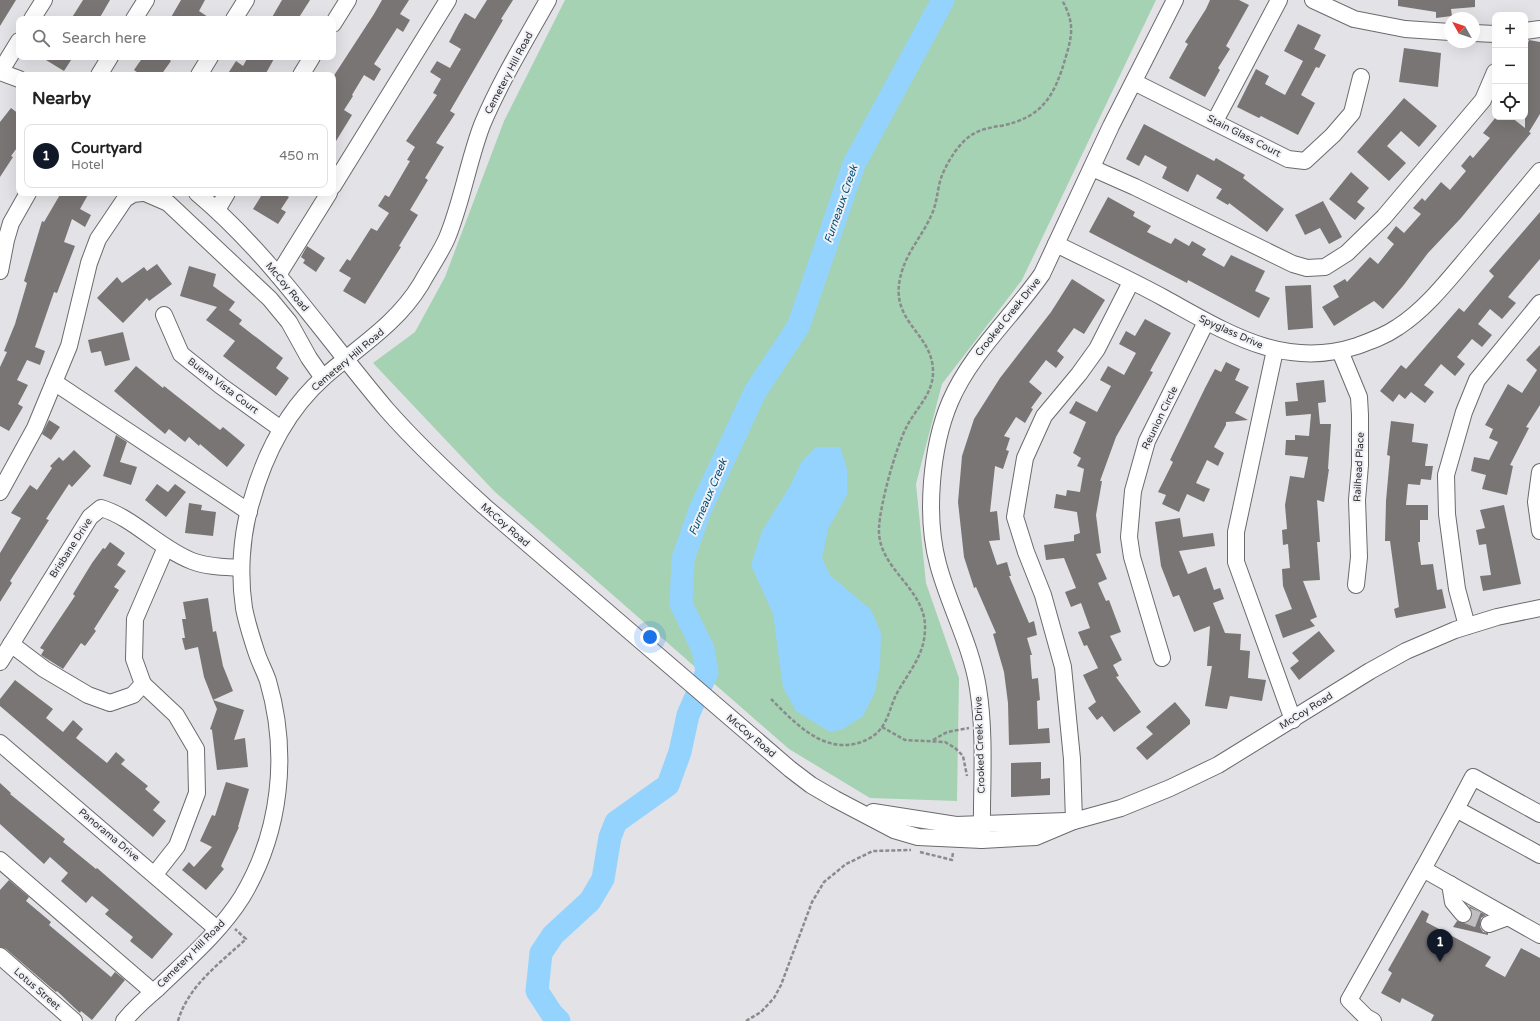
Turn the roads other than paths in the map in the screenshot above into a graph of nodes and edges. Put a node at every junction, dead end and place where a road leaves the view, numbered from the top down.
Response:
1 (44, 0) edge
2 (146, 0) edge
3 (246, 0) edge
4 (348, 0) edge
5 (448, 0) edge
6 (548, 0) edge
7 (1176, 0) edge
8 (1278, 0) edge
9 (1313, 0) edge
10 (34, 16) edge
11 (136, 16) edge
12 (236, 16) edge
13 (336, 19) edge
14 (1540, 29) edge
15 (1528, 31) edge
16 (1444, 32) edge
17 (1480, 33) edge
18 (1492, 34) edge
19 (16, 46) edge
20 (108, 60) edge
21 (208, 60) edge
22 (310, 60) edge
23 (0, 72) edge
24 (101, 72) edge
25 (200, 72) edge
26 (303, 72) edge
27 (1361, 77) dead end
28 (16, 78) edge
29 (1492, 79) edge
30 (1134, 82) junction
31 (1215, 121) junction
32 (1092, 168) junction
33 (1540, 171) edge
34 (336, 181) edge
35 (26, 196) edge
36 (130, 196) edge
37 (150, 196) edge
38 (201, 196) edge
39 (225, 196) edge
40 (327, 196) edge
41 (217, 210) junction
42 (1056, 244) junction
43 (0, 271) edge
44 (278, 275) junction
45 (1131, 282) junction
46 (1540, 303) edge
47 (164, 315) dead end
48 (1206, 322) junction
49 (1275, 350) junction
50 (1340, 351) junction
51 (346, 360) junction
52 (323, 378) junction
53 (54, 382) junction
54 (281, 429) junction
55 (1540, 472) edge
56 (0, 492) edge
57 (249, 512) junction
58 (1540, 531) edge
59 (166, 547) junction
60 (241, 568) junction
61 (1356, 586) dead end
62 (1540, 608) edge
63 (1467, 626) junction
64 (11, 644) junction
65 (1162, 658) dead end
66 (0, 662) edge
67 (143, 684) junction
68 (1293, 720) junction
69 (0, 742) edge
70 (1456, 809) junction
71 (1540, 814) edge
72 (1074, 821) junction
73 (982, 832) junction
74 (1540, 855) edge
75 (0, 860) edge
76 (1423, 869) junction
77 (155, 874) junction
78 (1450, 884) junction
79 (1463, 914) tunnel mouth
80 (1508, 917) junction
81 (1489, 924) tunnel mouth
82 (217, 929) junction
83 (1540, 935) edge
84 (0, 956) edge
85 (153, 992) junction
86 (74, 1021) edge
87 (124, 1021) edge
88 (1373, 1021) edge

1 - 10 street
2 - 11 street
3 - 12 street
4 - 13 street
5 - 34 street
6 - 51 street, Cemetery Hill Road
7 - 30 street, Crooked Creek Drive
8 - 31 street
9 - 16 street
14 - 15 street
17 - 18 street
19 - 23 street
20 - 24 street
21 - 25 street
22 - 26 street
23 - 28 street
27 - 31 street, Stain Glass Court
29 - 32 street
30 - 31 street, Stain Glass Court
30 - 32 street, Crooked Creek Drive
32 - 42 street, Crooked Creek Drive
33 - 50 street, Spyglass Drive
35 - 43 street
36 - 53 street
37 - 52 street
38 - 41 street, McCoy Road
39 - 41 street
40 - 44 street
41 - 44 street, McCoy Road
42 - 45 street, Spyglass Drive
42 - 73 street, Crooked Creek Drive
44 - 51 street, McCoy Road
45 - 48 street, Spyglass Drive
45 - 72 street
46 - 63 street
47 - 54 street, Buena Vista Court
48 - 49 street, Spyglass Drive
48 - 65 street, Reunion Circle
49 - 50 street, Spyglass Drive
49 - 68 street
50 - 61 street, Railhead Place
51 - 52 street, Cemetery Hill Road
51 - 73 street, McCoy Road
52 - 54 street, Cemetery Hill Road
53 - 56 street
53 - 57 street
54 - 57 street, Cemetery Hill Road
55 - 58 street
57 - 60 street, Cemetery Hill Road
59 - 60 street, Brisbane Drive
59 - 64 street, Brisbane Drive
59 - 67 street
60 - 82 street, Cemetery Hill Road
62 - 63 street, McCoy Road
63 - 68 street, McCoy Road
64 - 66 street, Brisbane Drive
64 - 67 street
67 - 77 street
68 - 72 street, McCoy Road
69 - 77 street, Panorama Drive
70 - 71 street
70 - 74 street
70 - 76 street
72 - 73 street, McCoy Road
75 - 85 street
76 - 78 street
76 - 88 street
77 - 82 street, Panorama Drive
78 - 79 street
78 - 80 street
80 - 81 street
80 - 83 street
82 - 85 street, Cemetery Hill Road
84 - 86 street, Lotus Street
85 - 87 street, Cemetery Hill Road

